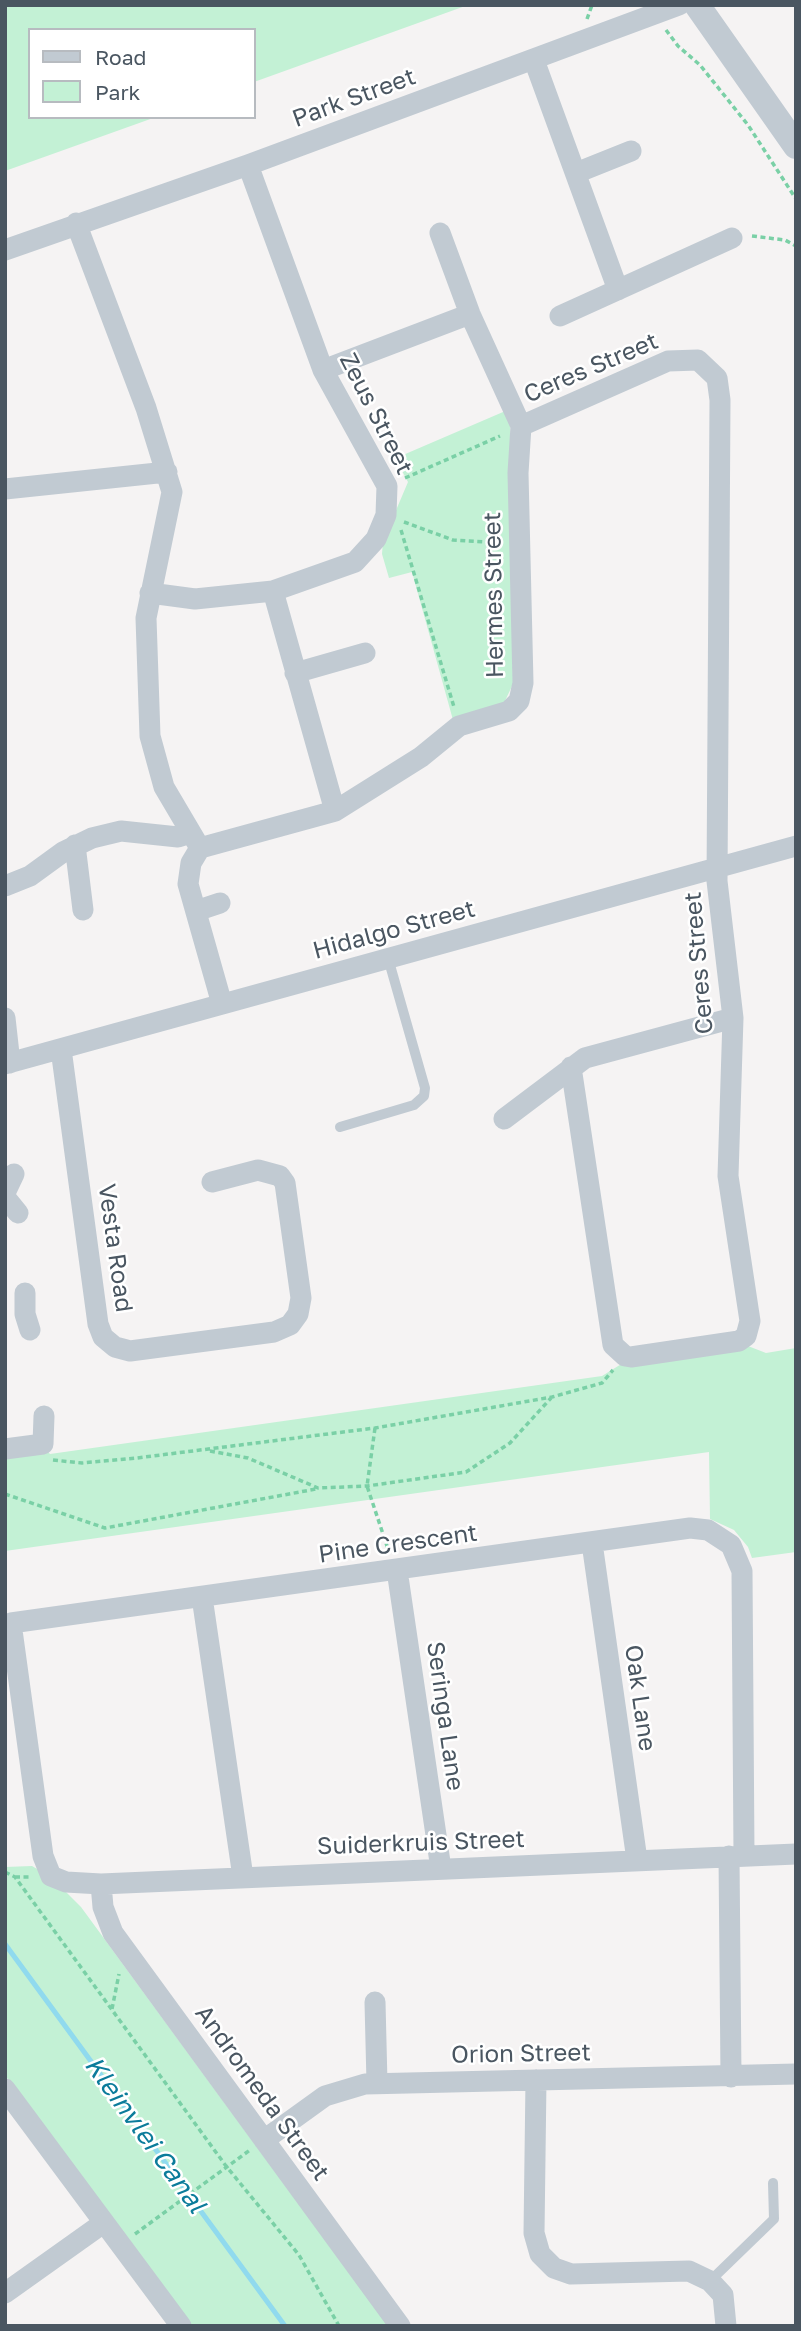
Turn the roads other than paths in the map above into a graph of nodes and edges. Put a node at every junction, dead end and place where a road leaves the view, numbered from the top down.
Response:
1 (679, 5) edge
2 (697, 5) edge
3 (534, 61) junction
4 (796, 146) edge
5 (631, 151) dead end
6 (248, 165) junction
7 (576, 173) junction
8 (76, 223) junction
9 (440, 233) dead end
10 (732, 238) road end
11 (5, 250) edge
12 (618, 290) junction
13 (470, 314) junction
14 (559, 316) dead end
15 (323, 370) junction
16 (522, 426) junction
17 (167, 472) junction
18 (5, 489) edge
19 (274, 591) junction
20 (150, 593) junction
21 (365, 653) dead end
22 (295, 673) junction
23 (335, 811) junction
24 (195, 841) junction
25 (75, 845) junction
26 (796, 846) edge
27 (719, 867) junction
28 (5, 886) edge
29 (220, 903) dead end
30 (83, 910) dead end
31 (196, 911) junction
32 (388, 958) junction
33 (222, 1004) junction
34 (5, 1018) edge
35 (733, 1018) junction
36 (61, 1049) junction
37 (7, 1064) edge
38 (571, 1067) junction
39 (504, 1119) dead end
40 (340, 1127) dead end
41 (212, 1182) dead end
42 (44, 1416) dead end
43 (5, 1450) edge
44 (592, 1543) junction
45 (397, 1570) junction
46 (202, 1597) junction
47 (8, 1623) edge
48 (796, 1854) edge
49 (736, 1856) junction
50 (637, 1860) junction
51 (440, 1869) junction
52 (51, 1876) joint
53 (243, 1877) junction
54 (101, 1884) junction
55 (375, 2002) dead end
56 (796, 2074) edge
57 (731, 2077) junction
58 (536, 2080) junction
59 (377, 2083) junction
60 (5, 2089) edge
61 (264, 2140) junction
62 (774, 2183) dead end
63 (102, 2224) junction
64 (710, 2281) junction
65 (5, 2293) edge
66 (181, 2326) edge
67 (400, 2326) edge
68 (726, 2326) edge

1 - 3 street, Park Street
2 - 4 street
3 - 6 street, Park Street
3 - 7 street
5 - 7 street
6 - 8 street, Park Street
6 - 15 street, Zeus Street
7 - 12 street
8 - 11 street, Park Street
8 - 17 street
9 - 13 street
10 - 12 street
12 - 14 street
13 - 15 street
13 - 16 street
15 - 19 street, Zeus Street
16 - 23 street, Hermes Street
16 - 27 street, Ceres Street
17 - 18 street
17 - 20 street
19 - 20 street, Zeus Street
19 - 22 street
20 - 24 street
21 - 22 street
22 - 23 street
23 - 24 street, Hermes Street
24 - 25 street, Hermes Street
24 - 31 street
25 - 28 street, Hermes Street
25 - 30 street
26 - 27 street, Hidalgo Street
27 - 32 street, Hidalgo Street
27 - 35 street, Ceres Street
29 - 31 street
31 - 33 street
32 - 33 street, Hidalgo Street
32 - 40 lane
33 - 36 street, Hidalgo Street
34 - 37 street
35 - 38 street
35 - 38 street, Ceres Street
36 - 37 street, Hidalgo Street
36 - 41 street, Vesta Road
38 - 39 street
42 - 43 street
44 - 45 street, Pine Crescent
44 - 49 street, Pine Crescent
44 - 50 street, Oak Lane
45 - 46 street, Pine Crescent
45 - 51 street, Seringa Lane
46 - 47 street, Pine Crescent
46 - 53 street
47 - 52 street, Pine Crescent
48 - 49 street, Suiderkruis Street
49 - 50 street, Suiderkruis Street
49 - 57 street
50 - 51 street, Suiderkruis Street
51 - 53 street, Suiderkruis Street
52 - 54 street, Suiderkruis Street
53 - 54 street, Suiderkruis Street
54 - 61 street, Andromeda Street
55 - 59 street
56 - 57 street, Orion Street
57 - 58 street, Orion Street
58 - 59 street, Orion Street
58 - 64 street
59 - 61 street, Orion Street
60 - 63 street
61 - 67 street, Andromeda Street
62 - 64 lane
63 - 65 street
63 - 66 street
64 - 68 street

